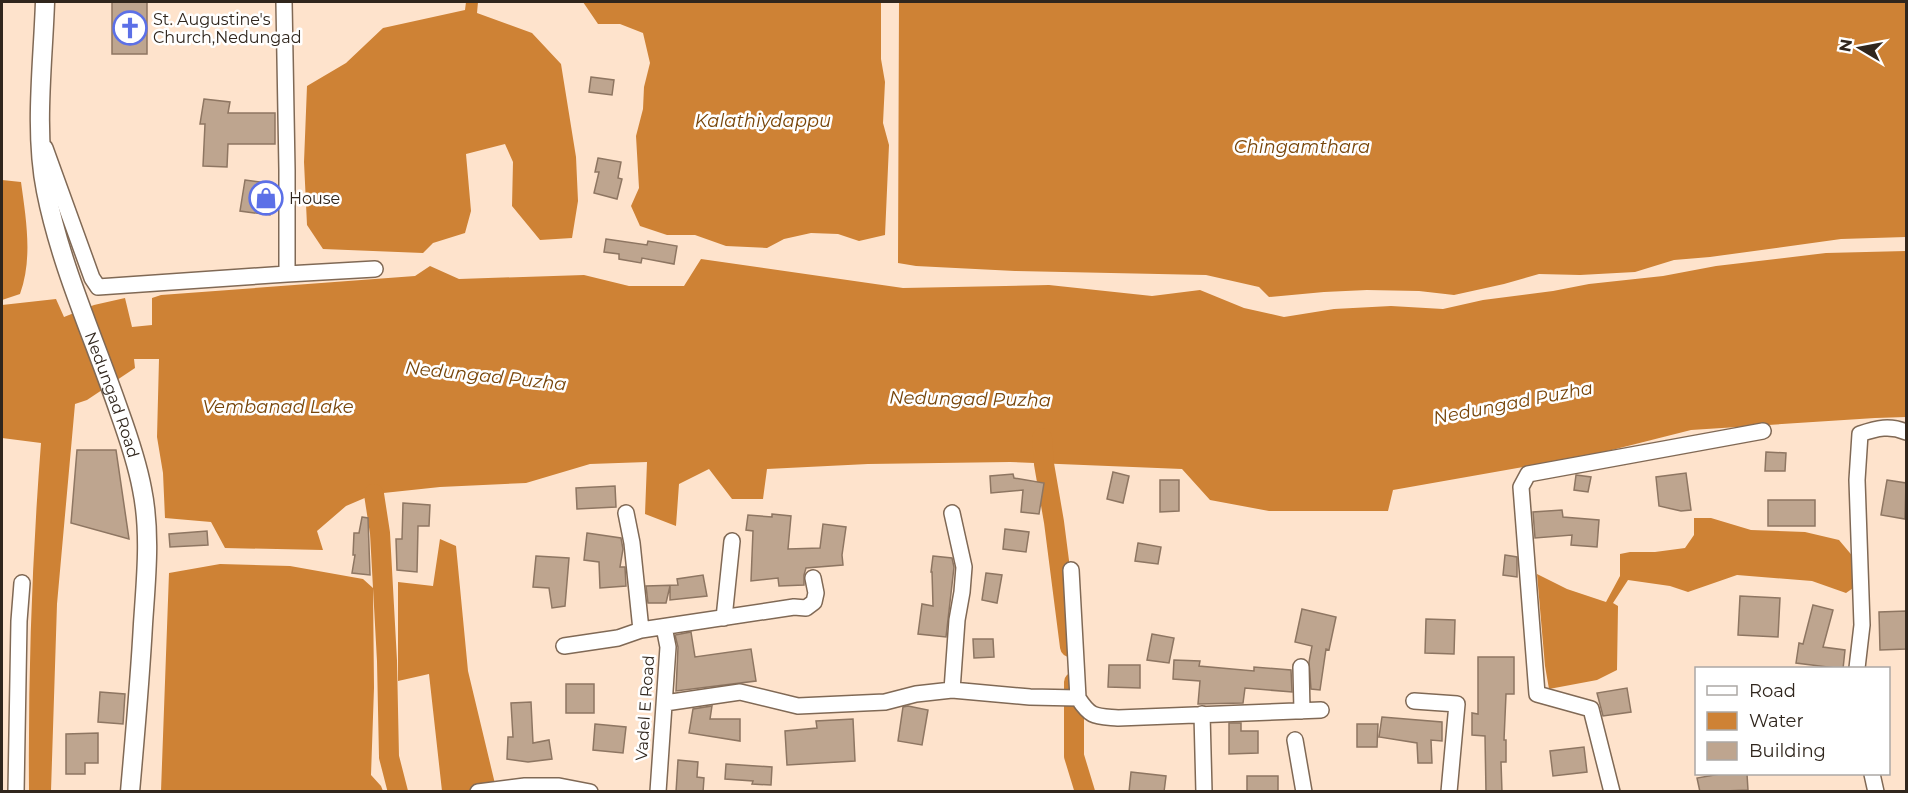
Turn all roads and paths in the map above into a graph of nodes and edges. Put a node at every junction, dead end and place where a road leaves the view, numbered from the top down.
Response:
1 (45, 2) edge
2 (284, 2) edge
3 (40, 134) junction
4 (375, 269) dead end
5 (287, 274) junction
6 (1763, 431) dead end
7 (1906, 432) edge
8 (626, 513) dead end
9 (952, 513) dead end
10 (732, 541) dead end
11 (1071, 570) dead end
12 (813, 578) dead end
13 (22, 583) dead end
14 (724, 618) junction
15 (664, 627) junction
16 (641, 630) junction
17 (564, 646) dead end
18 (1301, 667) dead end
19 (1857, 667) edge
20 (952, 690) junction
21 (1074, 698) junction
22 (1414, 701) dead end
23 (665, 703) junction
24 (1321, 710) dead end
25 (1302, 711) junction
26 (1202, 714) junction
27 (1295, 740) dead end
28 (1872, 775) edge
29 (16, 792) edge
30 (130, 792) edge
31 (478, 792) edge
32 (590, 792) edge
33 (658, 792) edge
34 (1204, 792) edge
35 (1304, 792) edge
36 (1449, 792) edge
37 (1612, 792) edge
38 (1876, 792) edge

1 - 3 street, Nedungad Road
2 - 5 street
3 - 5 street
3 - 30 street, Nedungad Road
4 - 5 street
6 - 37 street
7 - 19 street
8 - 16 street
9 - 20 street
10 - 14 street
11 - 21 street
12 - 14 street
13 - 29 street
14 - 15 street
15 - 16 street
15 - 23 street, Vadel E Road
16 - 17 street
18 - 25 street
20 - 21 street
20 - 23 street
21 - 26 street
22 - 36 street
23 - 33 street, Vadel E Road
24 - 25 street
25 - 26 street
26 - 34 street
27 - 35 street
28 - 38 street
31 - 32 street

